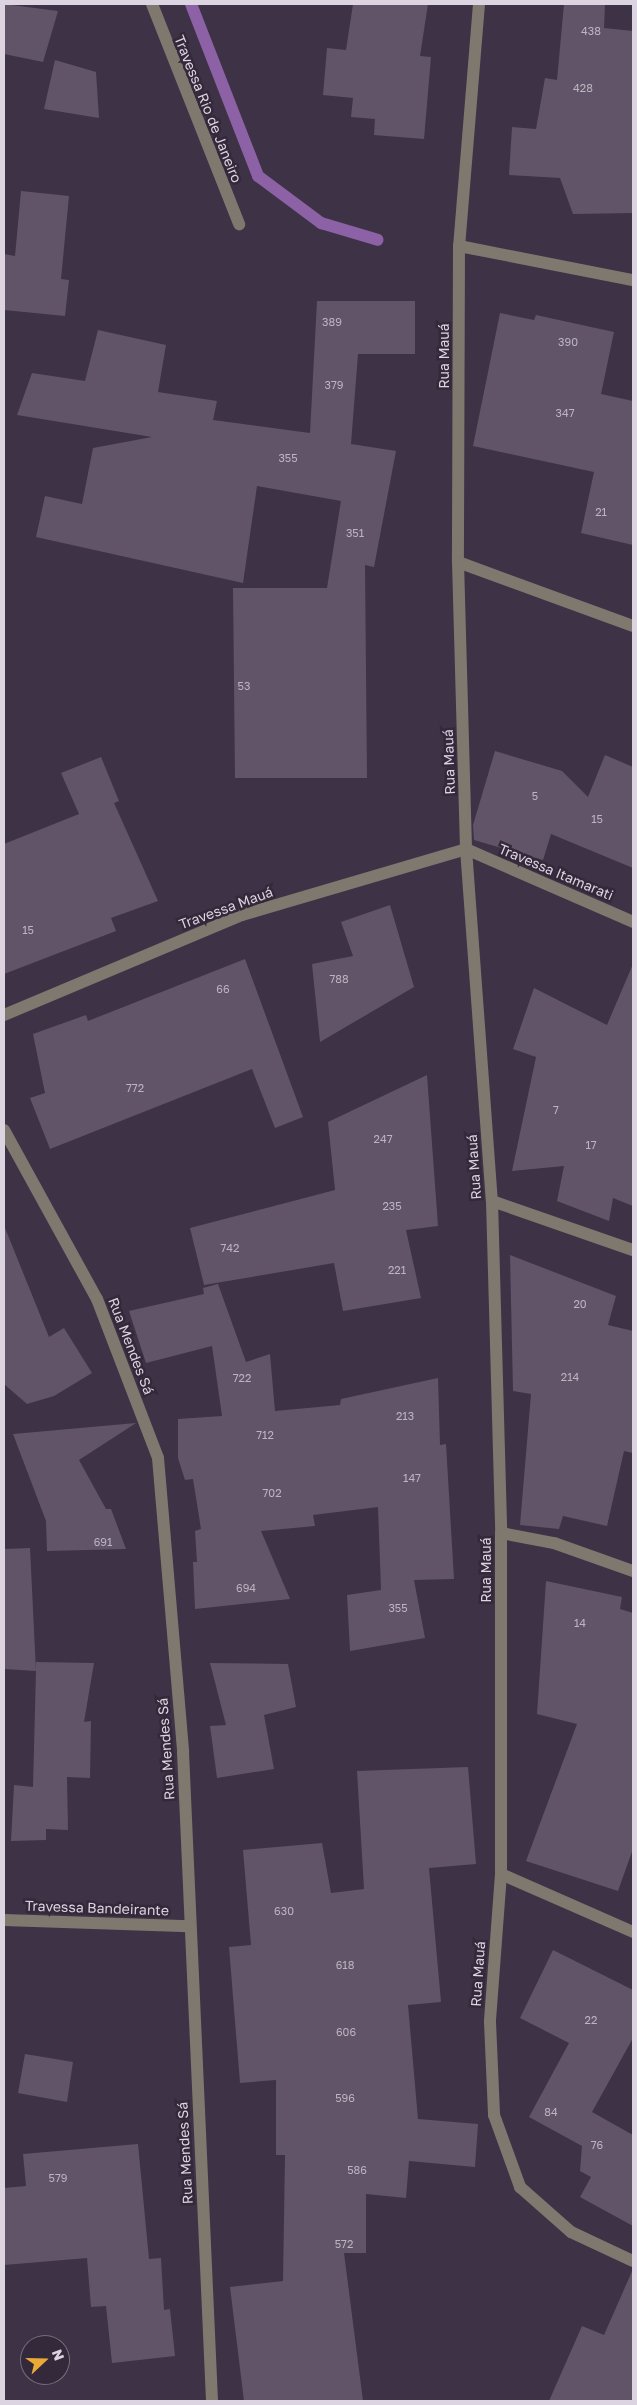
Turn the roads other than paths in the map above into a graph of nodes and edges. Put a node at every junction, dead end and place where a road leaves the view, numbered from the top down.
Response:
1 (152, 4) edge
2 (479, 4) edge
3 (239, 224) dead end
4 (459, 246) junction
5 (633, 280) edge
6 (458, 562) junction
7 (633, 626) edge
8 (466, 849) junction
9 (633, 922) edge
10 (4, 1015) edge
11 (4, 1130) edge
12 (492, 1201) junction
13 (633, 1250) edge
14 (501, 1533) junction
15 (633, 1571) edge
16 (501, 1874) junction
17 (4, 1920) edge
18 (189, 1926) junction
19 (633, 1932) edge
20 (633, 2261) edge
21 (212, 2401) edge

1 - 3 street, Travessa Rio de Janeiro
2 - 4 street, Rua Mauá
4 - 5 street
4 - 6 street, Rua Mauá
6 - 7 street
6 - 8 street, Rua Mauá
8 - 9 street, Travessa Itamarati
8 - 10 street, Travessa Mauá
8 - 12 street, Rua Mauá
11 - 18 street, Rua Mendes Sá
12 - 13 street
12 - 14 street, Rua Mauá
14 - 15 street
14 - 16 street, Rua Mauá
16 - 19 street
16 - 20 street, Rua Mauá
17 - 18 street, Travessa Bandeirante
18 - 21 street, Rua Mendes Sá

